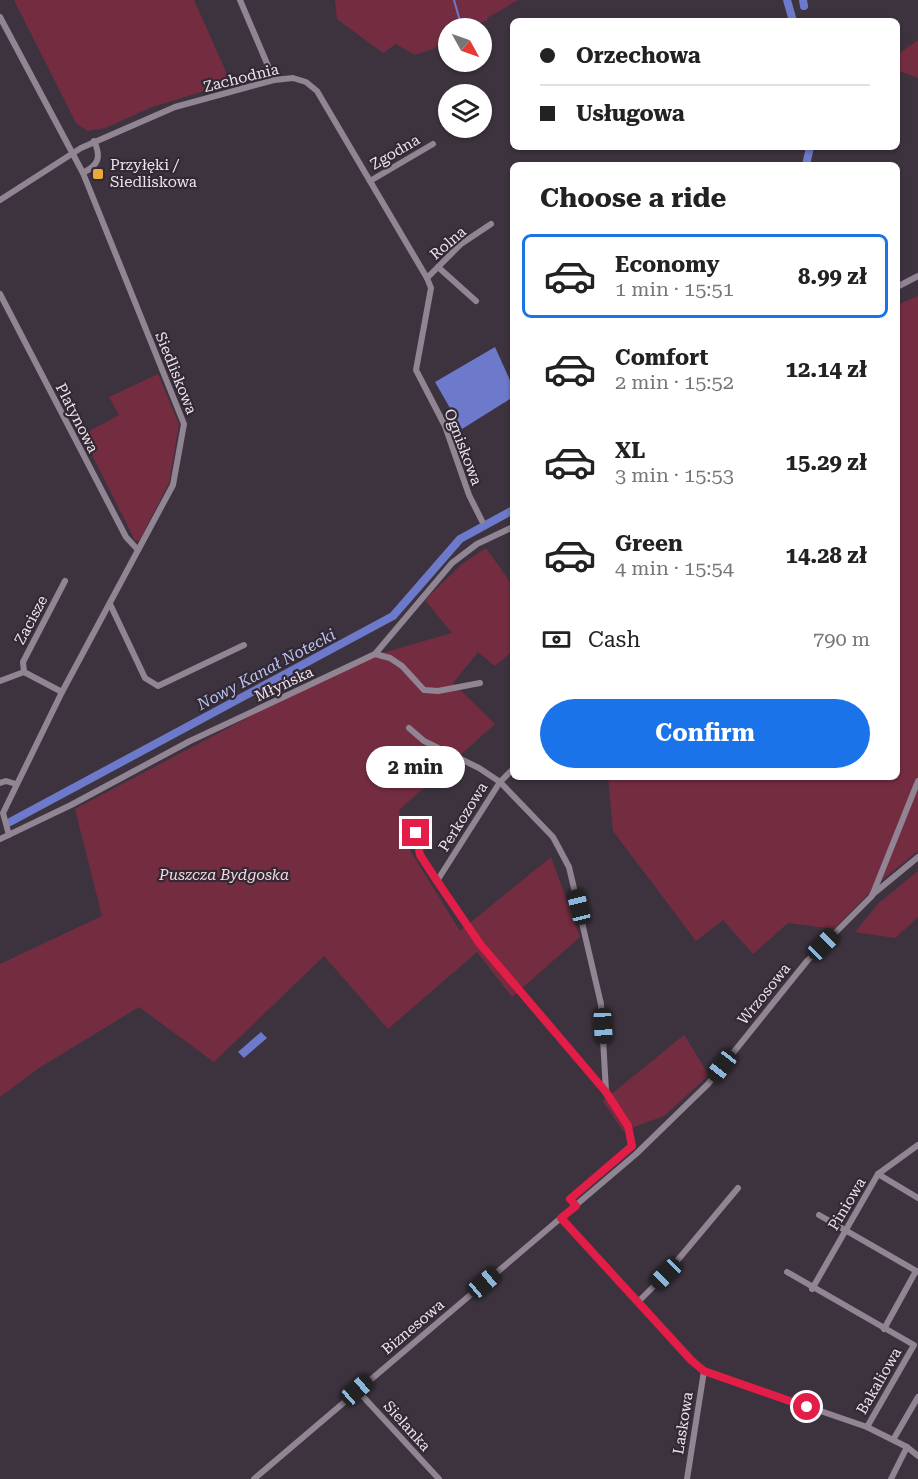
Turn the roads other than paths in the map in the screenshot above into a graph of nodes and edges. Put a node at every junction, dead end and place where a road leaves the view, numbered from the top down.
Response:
1 (240, 0) edge
2 (0, 17) edge
3 (274, 80) junction
4 (94, 141) junction
5 (433, 144) dead end
6 (73, 153) junction
7 (83, 173) junction
8 (370, 181) junction
9 (0, 200) edge
10 (491, 224) dead end
11 (438, 267) junction
12 (425, 276) junction
13 (918, 276) edge
14 (900, 285) edge
15 (0, 294) edge
16 (476, 301) dead end
17 (482, 521) dead end
18 (510, 528) edge
19 (138, 550) junction
20 (65, 581) dead end
21 (110, 604) junction
22 (244, 645) dead end
23 (375, 654) junction
24 (24, 672) junction
25 (0, 681) edge
26 (480, 683) dead end
27 (62, 692) junction
28 (409, 728) dead end
29 (510, 773) edge
30 (918, 781) edge
31 (500, 782) junction
32 (0, 783) edge
33 (16, 784) junction
34 (416, 833) dead end
35 (9, 835) junction
36 (0, 839) edge
37 (918, 857) edge
38 (437, 881) junction
39 (872, 896) junction
40 (606, 1092) junction
41 (918, 1145) edge
42 (878, 1174) junction
43 (738, 1188) dead end
44 (918, 1198) edge
45 (576, 1206) junction
46 (819, 1215) dead end
47 (561, 1218) junction
48 (845, 1230) junction
49 (787, 1272) dead end
50 (917, 1272) edge
51 (812, 1289) junction
52 (638, 1302) junction
53 (884, 1329) junction
54 (704, 1371) junction
55 (357, 1390) junction
56 (918, 1397) edge
57 (867, 1427) junction
58 (893, 1440) junction
59 (907, 1447) junction
60 (918, 1456) edge
61 (254, 1479) edge
62 (438, 1479) edge
63 (687, 1479) edge
64 (891, 1479) edge

1 - 3 street
2 - 6 street, Siedliskowa
3 - 4 street, Zachodnia
3 - 8 street, Zachodnia
4 - 6 street, Zachodnia
4 - 7 street
5 - 8 street, Zgodna
6 - 7 street, Siedliskowa
6 - 9 street, Zachodnia
7 - 19 street, Siedliskowa
8 - 12 street, Zachodnia
10 - 11 street, Rolna
11 - 12 street, Rolna
11 - 16 street
12 - 17 street, Ogniskowa
13 - 14 street
15 - 19 street, Platynowa
18 - 23 street, Młyńska
19 - 21 street, Siedliskowa
20 - 24 street, Zacisze
21 - 22 street
21 - 27 street, Siedliskowa
23 - 26 street
23 - 35 street, Młyńska
24 - 25 street
24 - 27 street
27 - 33 street, Siedliskowa
28 - 31 street
29 - 31 street, Perkozowa
30 - 39 street, Wrzosowa
31 - 38 street, Perkozowa
31 - 40 street
32 - 33 street
33 - 35 street, Siedliskowa
34 - 38 street
35 - 36 street, Młyńska
37 - 39 street
38 - 40 street
39 - 45 street, Wrzosowa
40 - 45 street
41 - 42 street, Piniowa
42 - 44 street
42 - 48 street, Piniowa
43 - 52 street
45 - 47 street, Wrzosowa
46 - 48 street
47 - 52 street
47 - 55 street, Biznesowa
48 - 50 street
48 - 51 street, Piniowa
49 - 51 street, Bakaliowa
50 - 53 street, Bakaliowa
51 - 53 street, Bakaliowa
52 - 54 street
53 - 57 street, Bakaliowa
54 - 57 street
54 - 63 street, Laskowa
55 - 61 street, Biznesowa
55 - 62 street, Sielanka
56 - 58 street
57 - 58 street
58 - 59 street
59 - 60 street
59 - 64 street

